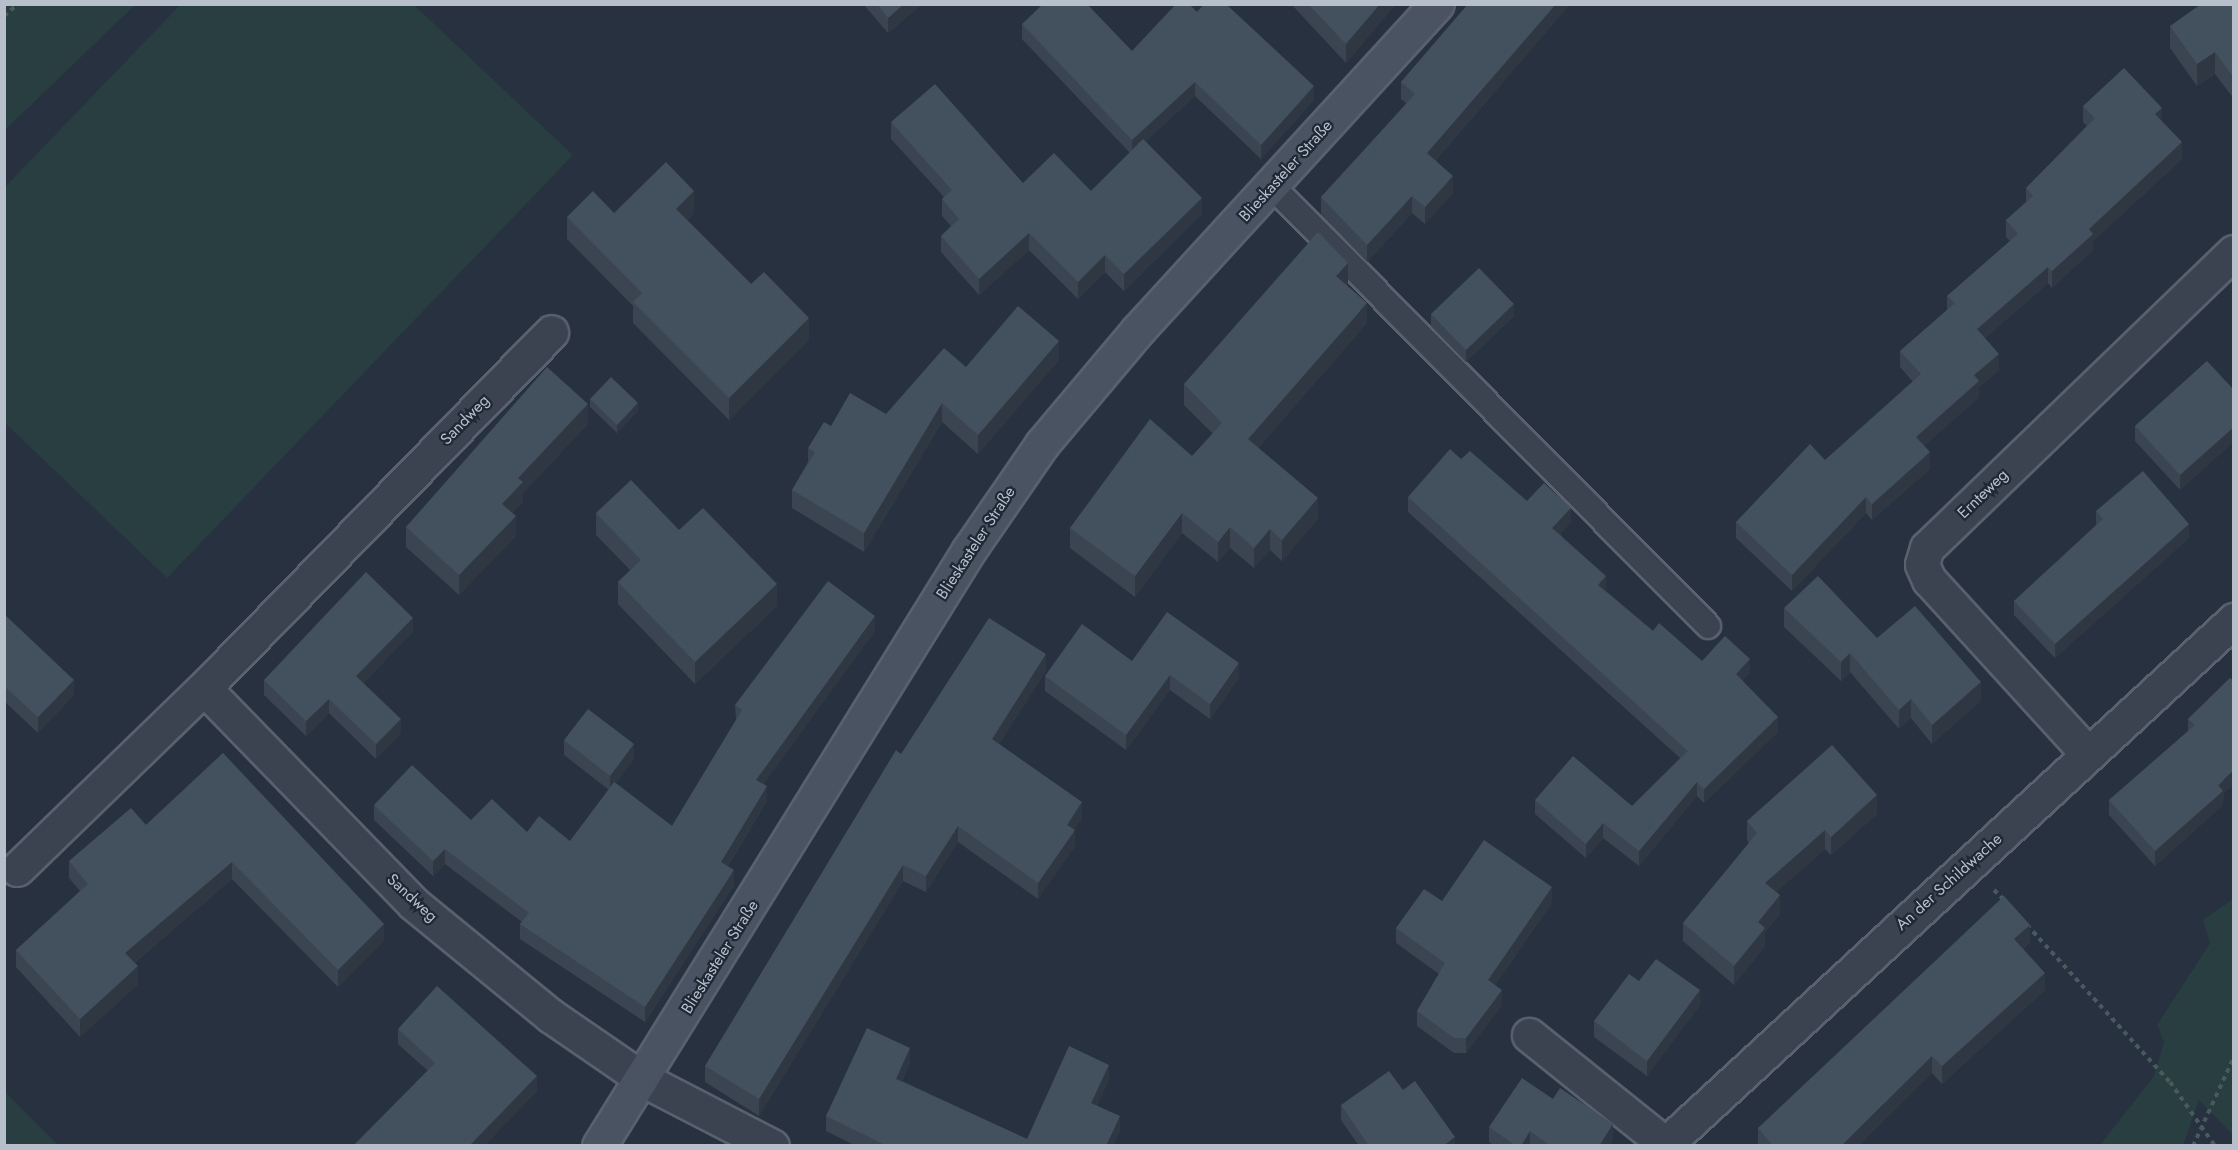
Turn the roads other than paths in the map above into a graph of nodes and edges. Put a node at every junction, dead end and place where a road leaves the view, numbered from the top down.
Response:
1 (1437, 4) edge
2 (1273, 187) junction
3 (2234, 252) edge
4 (551, 332) dead end
5 (2234, 620) edge
6 (1708, 626) dead end
7 (204, 688) junction
8 (2088, 754) junction
9 (11, 864) edge
10 (1529, 1035) dead end
11 (644, 1080) junction
12 (1664, 1145) edge
13 (599, 1146) edge
14 (772, 1146) edge

1 - 2 street, Blieskasteler Straße
2 - 6 lane
2 - 11 street, Blieskasteler Straße
3 - 8 street, Ernteweg
4 - 7 street, Sandweg
5 - 8 street, An der Schildwache
7 - 9 street, Sandweg
7 - 11 street, Sandweg
8 - 12 street, An der Schildwache
10 - 12 street, An der Schildwache
11 - 13 street, Blieskasteler Straße
11 - 14 street, Sandweg

